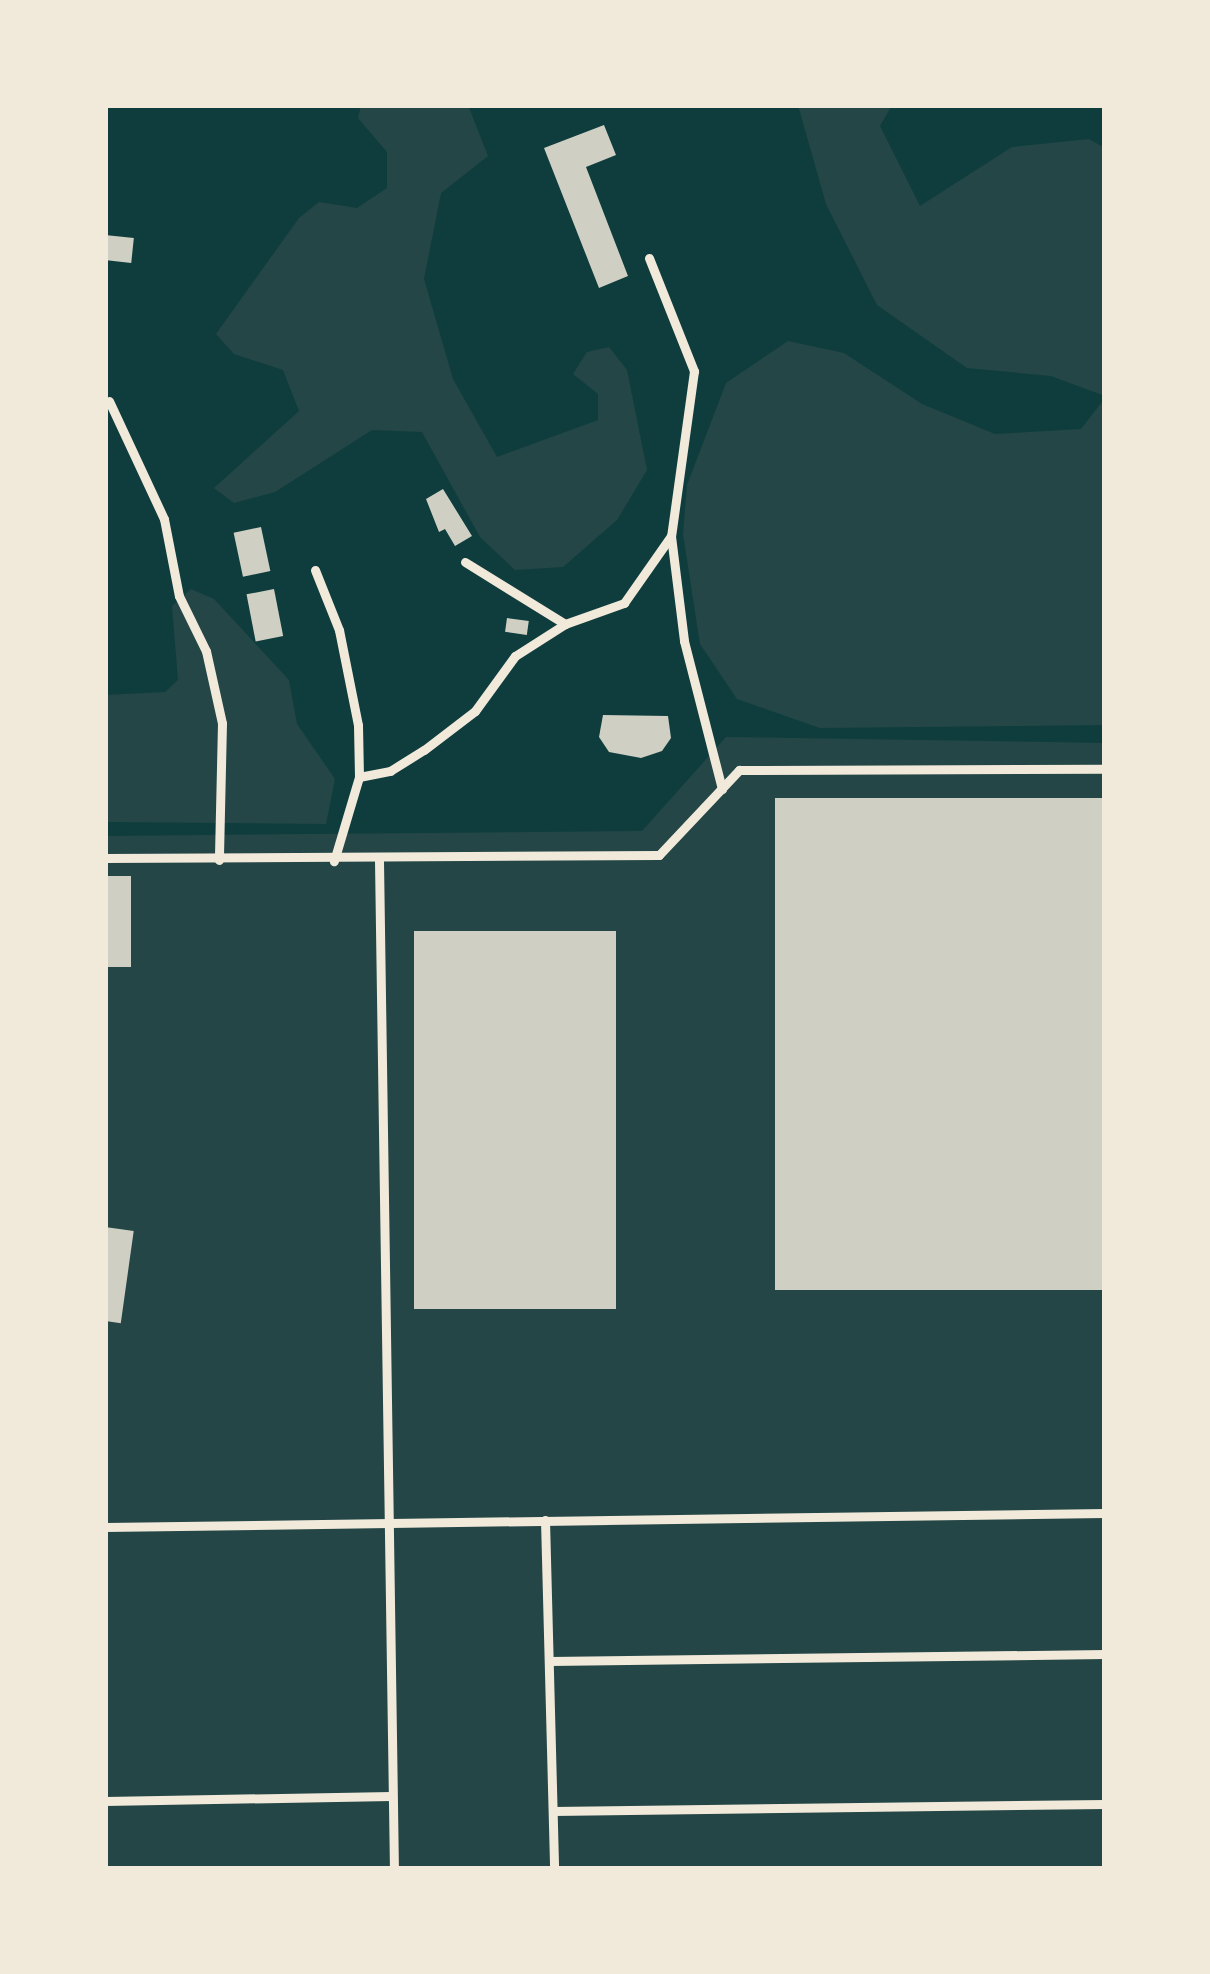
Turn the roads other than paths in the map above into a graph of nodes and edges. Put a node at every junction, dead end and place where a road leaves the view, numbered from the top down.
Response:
1 (649, 258) dead end
2 (109, 401) dead end
3 (671, 536) junction
4 (465, 562) dead end
5 (315, 570) dead end
6 (565, 624) junction
7 (1105, 769) edge
8 (359, 777) junction
9 (722, 790) junction
10 (105, 858) edge
11 (218, 860) junction
12 (334, 861) junction
13 (379, 861) junction
14 (1105, 1513) edge
15 (545, 1520) junction
16 (393, 1523) junction
17 (105, 1527) edge
18 (1105, 1654) edge
19 (550, 1661) junction
20 (391, 1796) junction
21 (105, 1801) edge
22 (1105, 1804) edge
23 (554, 1811) junction
24 (394, 1869) edge
25 (554, 1869) edge

1 - 3 lane
2 - 11 lane
3 - 6 lane
3 - 9 lane
4 - 6 lane
5 - 8 lane
6 - 8 lane
7 - 9 lane
8 - 12 lane
9 - 13 lane
10 - 11 lane
11 - 12 lane
12 - 13 lane
13 - 16 lane
14 - 15 lane
15 - 16 lane
15 - 19 lane
16 - 17 lane
16 - 20 lane
18 - 19 lane
19 - 23 lane
20 - 21 lane
20 - 24 lane
22 - 23 lane
23 - 25 lane

